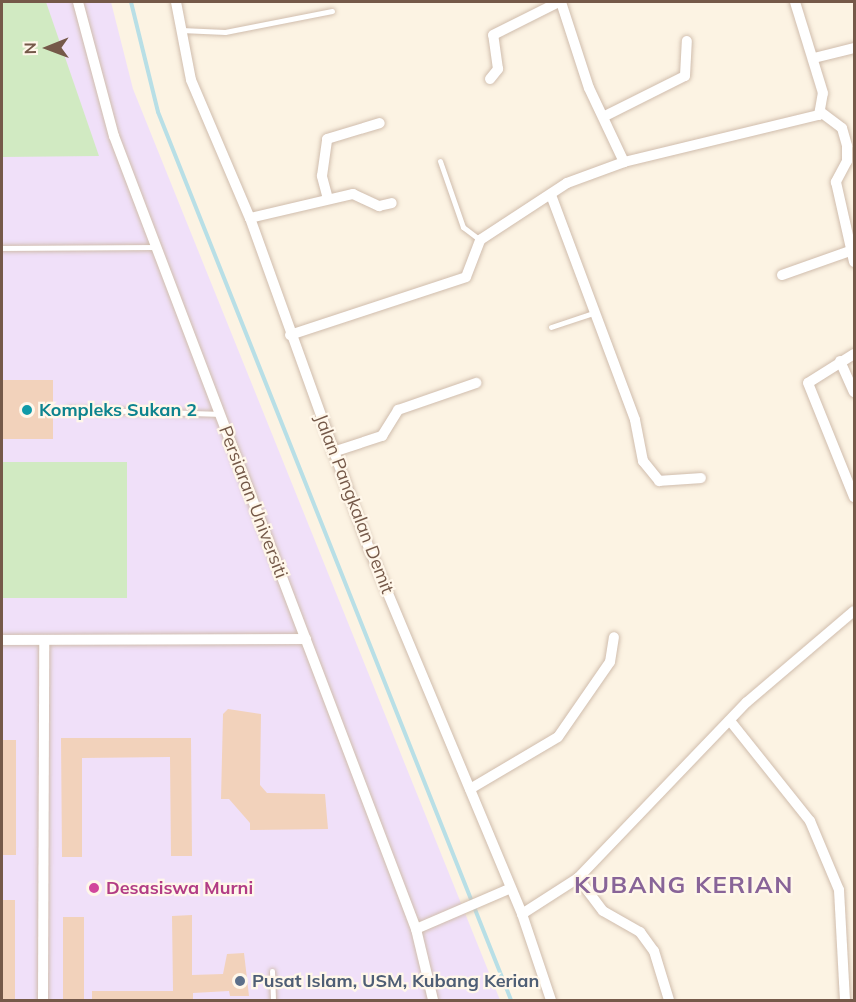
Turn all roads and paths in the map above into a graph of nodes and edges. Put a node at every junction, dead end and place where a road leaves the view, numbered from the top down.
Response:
1 (78, 2) edge
2 (176, 2) edge
3 (560, 2) edge
4 (795, 2) edge
5 (332, 11) dead end
6 (181, 30) junction
7 (687, 41) dead end
8 (855, 48) edge
9 (814, 58) junction
10 (490, 79) dead end
11 (822, 113) junction
12 (605, 116) junction
13 (380, 123) dead end
14 (440, 161) dead end
15 (624, 162) junction
16 (551, 195) junction
17 (328, 199) junction
18 (392, 203) dead end
19 (250, 218) junction
20 (480, 240) junction
21 (156, 247) junction
22 (2, 248) edge
23 (850, 251) junction
24 (855, 262) edge
25 (782, 274) dead end
26 (593, 313) junction
27 (551, 327) dead end
28 (290, 335) junction
29 (855, 354) edge
30 (840, 361) junction
31 (476, 383) dead end
32 (855, 392) edge
33 (69, 409) dead end
34 (220, 414) junction
35 (333, 452) junction
36 (701, 478) dead end
37 (855, 497) edge
38 (855, 610) edge
39 (614, 637) dead end
40 (306, 639) junction
41 (2, 640) edge
42 (44, 640) junction
43 (731, 722) junction
44 (470, 789) junction
45 (578, 878) junction
46 (511, 888) junction
47 (522, 915) junction
48 (416, 928) junction
49 (272, 971) dead end
50 (43, 1000) edge
51 (273, 1000) edge
52 (434, 1000) edge
53 (551, 1000) edge
54 (669, 1000) edge
55 (845, 1000) edge

1 - 21 street, Persiaran Universiti
2 - 6 street, Jalan Pangkalan Demit
3 - 10 street
3 - 12 street
4 - 9 street
5 - 6 lane
6 - 19 street, Jalan Pangkalan Demit
7 - 12 street
8 - 9 street
9 - 11 street
11 - 15 street
11 - 23 street
12 - 15 street
13 - 17 street
14 - 20 lane
15 - 16 street
16 - 20 street
16 - 26 street
17 - 18 street
17 - 19 street
19 - 28 street, Jalan Pangkalan Demit
20 - 28 street
21 - 22 lane
21 - 34 street, Persiaran Universiti
23 - 24 street
23 - 25 street
26 - 27 lane
26 - 36 street
28 - 35 street, Jalan Pangkalan Demit
29 - 30 street
30 - 32 street
30 - 37 street
31 - 35 street
33 - 34 lane
34 - 40 street, Persiaran Universiti
35 - 44 street, Jalan Pangkalan Demit
38 - 43 street
39 - 44 street
40 - 42 street
40 - 48 street, Persiaran Universiti
41 - 42 street
42 - 50 street
43 - 45 street
43 - 55 street
44 - 46 street, Jalan Pangkalan Demit
45 - 47 street
45 - 54 street
46 - 47 street, Jalan Pangkalan Demit
46 - 48 street
47 - 53 street, Jalan Pangkalan Demit
48 - 52 street, Persiaran Universiti
49 - 51 lane

